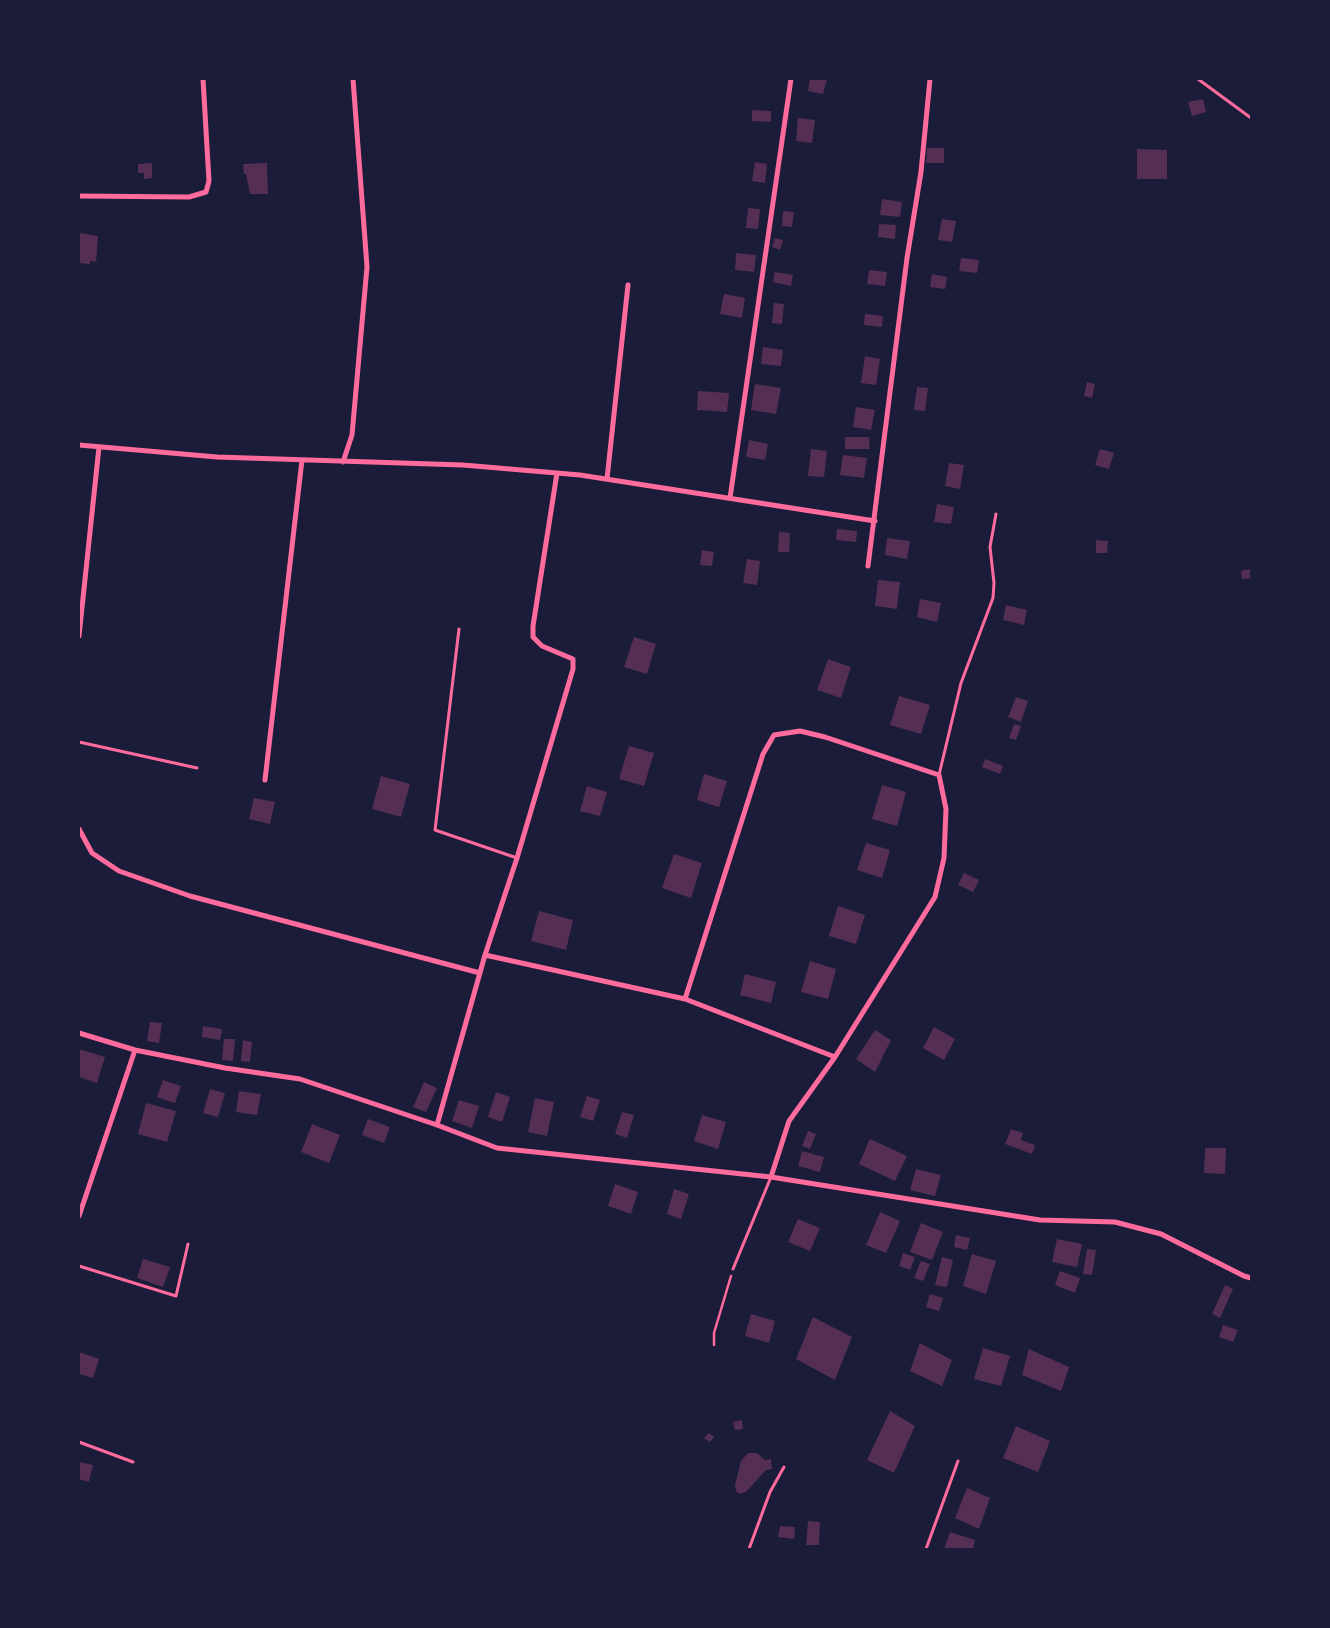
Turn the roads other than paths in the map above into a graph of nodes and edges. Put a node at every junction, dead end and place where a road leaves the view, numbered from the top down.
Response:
1 (203, 79) edge
2 (352, 79) edge
3 (791, 79) edge
4 (930, 79) edge
5 (1198, 79) edge
6 (1251, 118) edge
7 (79, 196) edge
8 (628, 285) dead end
9 (79, 445) edge
10 (99, 447) junction
11 (302, 460) junction
12 (343, 462) junction
13 (557, 473) junction
14 (607, 479) junction
15 (730, 498) junction
16 (996, 514) dead end
17 (875, 521) junction
18 (868, 566) dead end
19 (459, 630) dead end
20 (79, 636) edge
21 (79, 742) edge
22 (197, 768) dead end
23 (939, 776) junction
24 (264, 780) dead end
25 (79, 829) edge
26 (517, 858) junction
27 (485, 955) junction
28 (480, 973) junction
29 (685, 999) junction
30 (79, 1034) edge
31 (135, 1050) junction
32 (835, 1058) junction
33 (437, 1125) junction
34 (771, 1177) junction
35 (79, 1216) edge
36 (188, 1244) dead end
37 (79, 1266) edge
38 (733, 1269) road end
39 (1251, 1278) edge
40 (79, 1442) edge
41 (958, 1461) dead end
42 (133, 1462) dead end
43 (784, 1467) dead end
44 (749, 1549) edge
45 (926, 1549) edge

1 - 7 street
2 - 12 street
3 - 15 street
4 - 17 street
5 - 6 lane
8 - 14 street
9 - 10 street
10 - 11 street
10 - 20 street
11 - 12 street
11 - 24 street
12 - 13 street
13 - 14 street
13 - 26 street
14 - 15 street
15 - 17 street
16 - 23 lane
17 - 18 street
19 - 26 lane
21 - 22 lane
23 - 29 street
23 - 32 street
25 - 28 street
26 - 27 street
27 - 28 street
27 - 29 street
28 - 33 street
29 - 32 street
30 - 31 street
31 - 33 street
31 - 35 street
32 - 34 street
33 - 34 street
34 - 38 lane
34 - 39 street
36 - 37 lane
40 - 42 lane
41 - 45 lane
43 - 44 lane

